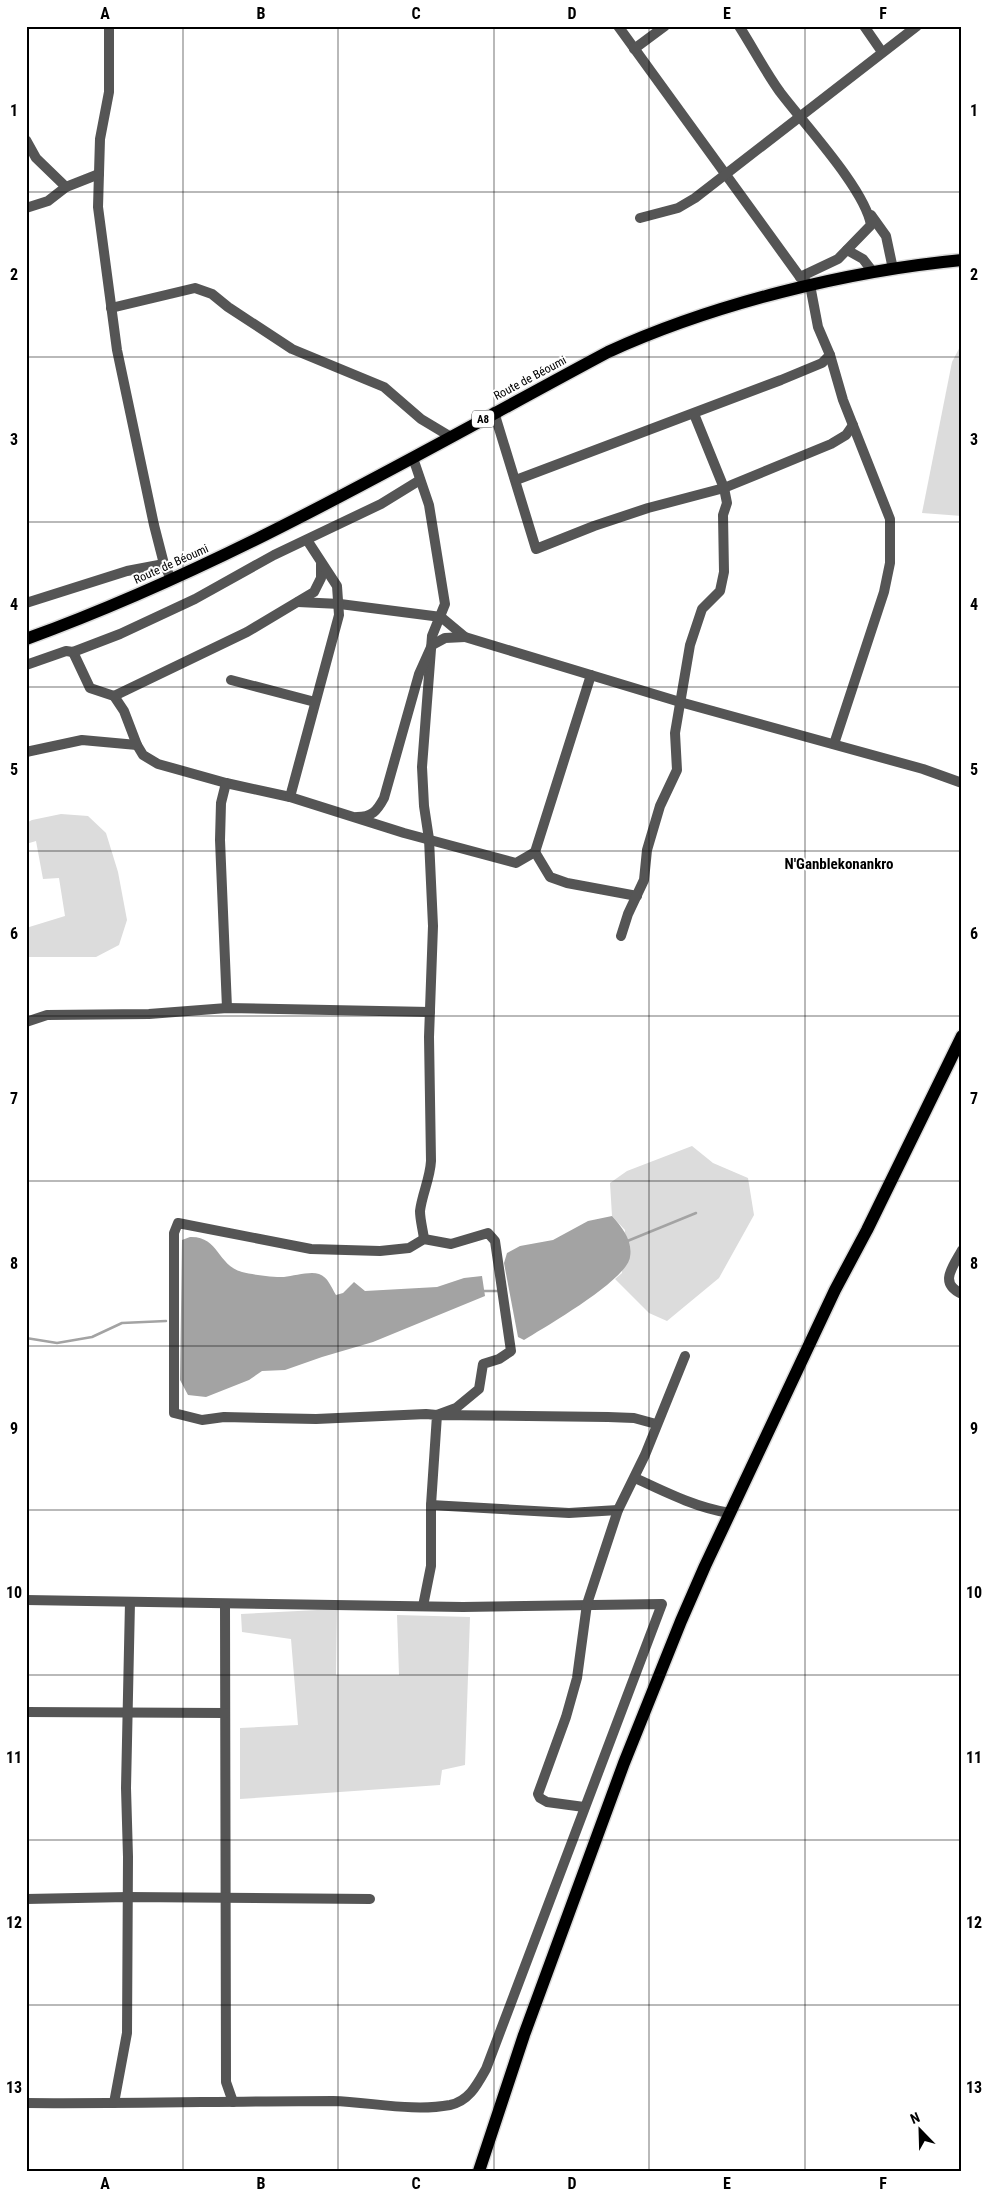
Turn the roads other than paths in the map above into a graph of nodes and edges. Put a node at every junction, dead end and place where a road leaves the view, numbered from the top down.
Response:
1 (108, 26) edge
2 (618, 26) edge
3 (665, 26) edge
4 (739, 26) edge
5 (864, 26) edge
6 (917, 26) edge
7 (634, 49) junction
8 (882, 52) junction
9 (801, 117) junction
10 (26, 140) edge
11 (99, 174) junction
12 (727, 174) junction
13 (66, 187) junction
14 (26, 208) edge
15 (869, 212) junction
16 (640, 218) dead end
17 (848, 250) junction
18 (962, 260) edge
19 (893, 269) junction
20 (874, 272) junction
21 (805, 281) junction
22 (111, 308) junction
23 (830, 355) junction
24 (494, 412) junction
25 (694, 414) junction
26 (853, 425) junction
27 (451, 437) junction
28 (413, 458) junction
29 (420, 480) junction
30 (516, 480) junction
31 (724, 488) junction
32 (308, 540) junction
33 (164, 564) junction
34 (321, 564) junction
35 (172, 579) junction
36 (298, 602) junction
37 (26, 603) edge
38 (340, 604) junction
39 (441, 617) junction
40 (465, 637) junction
41 (26, 640) edge
42 (432, 645) junction
43 (73, 652) junction
44 (26, 665) edge
45 (592, 675) junction
46 (231, 680) dead end
47 (114, 696) junction
48 (315, 702) junction
49 (680, 702) junction
50 (834, 744) junction
51 (137, 745) junction
52 (26, 752) edge
53 (226, 783) junction
54 (962, 783) edge
55 (290, 797) junction
56 (355, 818) junction
57 (429, 839) junction
58 (535, 852) junction
59 (637, 896) junction
60 (621, 936) dead end
61 (227, 1008) junction
62 (430, 1012) junction
63 (26, 1022) edge
64 (962, 1036) edge
65 (424, 1239) junction
66 (962, 1250) edge
67 (962, 1294) edge
68 (685, 1356) dead end
69 (437, 1415) junction
70 (656, 1424) junction
71 (635, 1478) junction
72 (431, 1505) junction
73 (618, 1510) junction
74 (730, 1513) junction
75 (26, 1600) edge
76 (130, 1602) junction
77 (225, 1604) junction
78 (587, 1604) junction
79 (423, 1606) junction
80 (128, 1711) junction
81 (26, 1712) edge
82 (225, 1713) junction
83 (584, 1806) junction
84 (128, 1896) junction
85 (224, 1898) junction
86 (26, 1899) edge
87 (370, 1899) dead end
88 (233, 2102) junction
89 (26, 2103) edge
90 (114, 2103) junction
91 (478, 2171) edge

1 - 11 street
2 - 7 street
3 - 7 street
4 - 9 street
5 - 8 street
6 - 8 street
7 - 12 street
8 - 9 street
9 - 12 street
9 - 15 street
10 - 13 street
11 - 13 street
11 - 22 street
12 - 16 street
12 - 21 street
13 - 14 street
15 - 17 street
15 - 19 street
17 - 20 street
17 - 21 street
18 - 19 main road, Route de Béoumi / A8
19 - 20 main road, Route de Béoumi / A8
20 - 21 main road, Route de Béoumi / A8
21 - 23 street
21 - 24 main road, Route de Béoumi / A8
22 - 27 street
22 - 33 street
23 - 25 street
23 - 26 street
24 - 27 main road, Route de Béoumi / A8
24 - 30 street
25 - 30 street
25 - 31 street
26 - 31 street
26 - 50 street
27 - 28 main road, Route de Béoumi / A8
28 - 29 street
28 - 35 main road, Route de Béoumi / A8
29 - 32 street
29 - 39 street
30 - 31 street
31 - 49 street
32 - 34 street
32 - 43 street
33 - 35 street
33 - 37 street
34 - 36 street
34 - 38 street
35 - 41 main road, Route de Béoumi / A8
36 - 38 street
36 - 47 street
38 - 39 street
38 - 48 street
39 - 40 street
39 - 42 street
40 - 42 street
40 - 45 street
42 - 56 street
42 - 57 street
43 - 44 street
43 - 47 street
45 - 49 street
45 - 58 street
46 - 48 street
47 - 51 street
48 - 55 street
49 - 50 street
49 - 59 street
50 - 54 street
51 - 52 street
51 - 53 street
53 - 55 street
53 - 61 street
55 - 56 street
56 - 57 street
57 - 58 street
57 - 62 street
58 - 59 street
59 - 60 street
61 - 62 street
61 - 63 street
62 - 65 street
64 - 74 main road
65 - 69 street
65 - 69 street
66 - 67 street
68 - 70 street
69 - 70 street
69 - 72 street
70 - 71 street
71 - 73 street
71 - 74 street
72 - 73 street
72 - 79 street
73 - 78 street
74 - 91 main road
75 - 76 street
76 - 77 street
76 - 80 street
77 - 79 street
77 - 82 street
78 - 79 street
78 - 83 street
78 - 83 street
80 - 81 street
80 - 82 street
80 - 84 street
82 - 85 street
83 - 88 street
84 - 85 street
84 - 86 street
84 - 90 street
85 - 87 street
85 - 88 street
88 - 90 street
89 - 90 street

